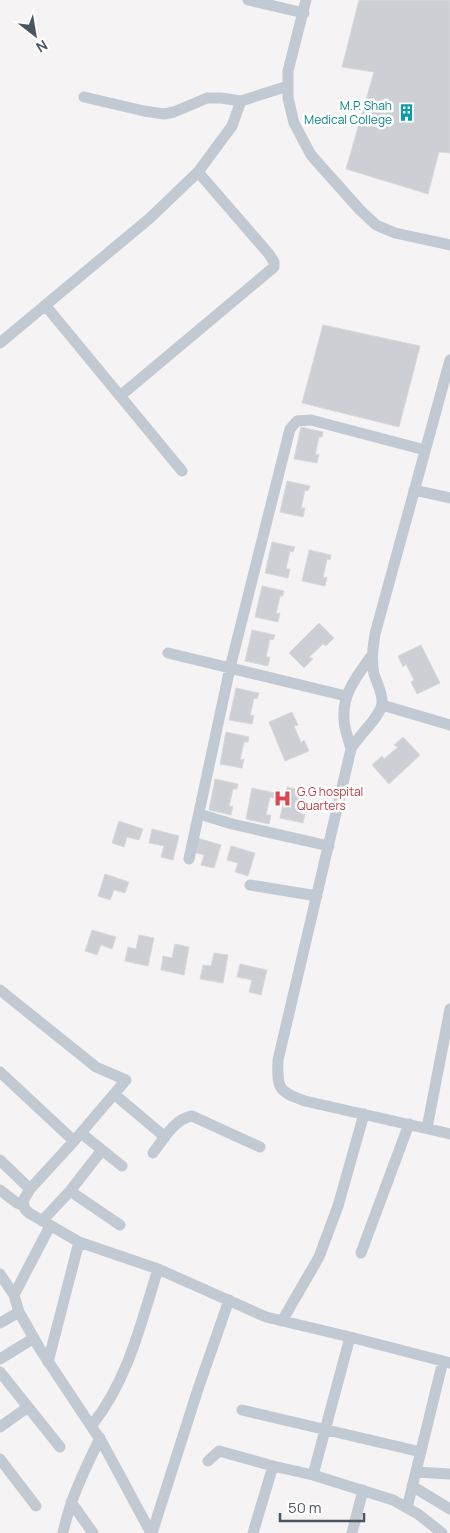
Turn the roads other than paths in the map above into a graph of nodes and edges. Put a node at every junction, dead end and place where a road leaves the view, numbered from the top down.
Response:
1 (248, 0) edge
2 (306, 0) edge
3 (304, 13) junction
4 (288, 86) junction
5 (84, 97) dead end
6 (241, 101) junction
7 (198, 172) junction
8 (450, 245) edge
9 (46, 305) junction
10 (0, 343) edge
11 (450, 360) edge
12 (120, 396) junction
13 (425, 450) junction
14 (182, 471) dead end
15 (414, 490) junction
16 (450, 498) edge
17 (168, 653) dead end
18 (372, 656) junction
19 (230, 668) junction
20 (346, 696) junction
21 (382, 705) junction
22 (450, 725) edge
23 (351, 749) junction
24 (199, 814) junction
25 (329, 846) junction
26 (189, 859) dead end
27 (250, 886) dead end
28 (317, 896) junction
29 (0, 990) edge
30 (450, 1009) edge
31 (0, 1072) edge
32 (114, 1094) junction
33 (364, 1114) junction
34 (409, 1124) junction
35 (427, 1128) junction
36 (450, 1134) edge
37 (77, 1137) junction
38 (165, 1137) junction
39 (260, 1147) dead end
40 (102, 1150) junction
41 (152, 1153) dead end
42 (0, 1160) edge
43 (122, 1166) dead end
44 (30, 1189) junction
45 (0, 1190) edge
46 (70, 1190) junction
47 (24, 1206) junction
48 (46, 1224) junction
49 (120, 1225) dead end
50 (79, 1242) junction
51 (361, 1253) dead end
52 (158, 1268) junction
53 (0, 1274) edge
54 (14, 1295) junction
55 (229, 1300) junction
56 (20, 1312) junction
57 (282, 1321) junction
58 (0, 1324) edge
59 (350, 1337) junction
60 (34, 1338) junction
61 (0, 1359) edge
62 (48, 1362) junction
63 (447, 1362) edge
64 (0, 1372) edge
65 (28, 1407) junction
66 (242, 1410) dead end
67 (92, 1425) junction
68 (0, 1427) edge
69 (325, 1430) junction
70 (100, 1438) junction
71 (60, 1447) dead end
72 (421, 1452) junction
73 (0, 1460) edge
74 (208, 1461) dead end
75 (273, 1466) junction
76 (416, 1472) junction
77 (450, 1474) edge
78 (313, 1475) junction
79 (412, 1486) junction
80 (363, 1490) junction
81 (71, 1502) junction
82 (36, 1506) dead end
83 (407, 1508) junction
84 (450, 1509) edge
85 (255, 1532) edge
86 (63, 1533) edge
87 (93, 1533) edge
88 (151, 1533) edge
89 (352, 1533) edge
90 (442, 1533) edge

1 - 3 street
2 - 3 street
3 - 4 street
4 - 6 street
4 - 8 street
5 - 6 street
6 - 7 street
7 - 9 street
7 - 12 street
9 - 10 street
9 - 12 street
11 - 13 street
12 - 14 street
13 - 15 street
13 - 19 street
15 - 16 street
15 - 18 street
17 - 19 street
18 - 20 street
18 - 21 street
19 - 20 street
19 - 24 street
20 - 23 street
21 - 22 street
21 - 23 street
23 - 25 street
24 - 25 street
24 - 26 street
25 - 28 street
27 - 28 street
28 - 33 street
29 - 32 street
30 - 35 street
31 - 37 street
32 - 37 street
32 - 38 street
33 - 34 street
33 - 57 street
34 - 35 street
34 - 51 street
35 - 36 street
37 - 40 street
37 - 44 street
38 - 39 street
38 - 41 street
40 - 43 street
40 - 46 street
42 - 44 street
44 - 47 street
45 - 47 street
46 - 48 street
46 - 49 street
47 - 48 street
48 - 50 street
48 - 54 street
50 - 52 street
50 - 62 street
52 - 55 street
52 - 67 street
53 - 54 street
54 - 56 street
55 - 57 street
55 - 88 street
56 - 58 street
56 - 60 street
57 - 59 street
59 - 63 street
59 - 69 street
60 - 61 street
60 - 62 street
62 - 67 street
63 - 72 street
64 - 65 street
65 - 68 street
65 - 71 street
66 - 69 street
67 - 70 street
69 - 72 street
69 - 78 street
70 - 81 street
70 - 88 street
72 - 76 street
73 - 82 street
74 - 75 street
75 - 78 street
75 - 85 street
76 - 77 street
76 - 79 street
78 - 80 street
79 - 83 street
79 - 84 street
80 - 83 street
80 - 89 street
81 - 86 street
81 - 87 street
83 - 90 street

